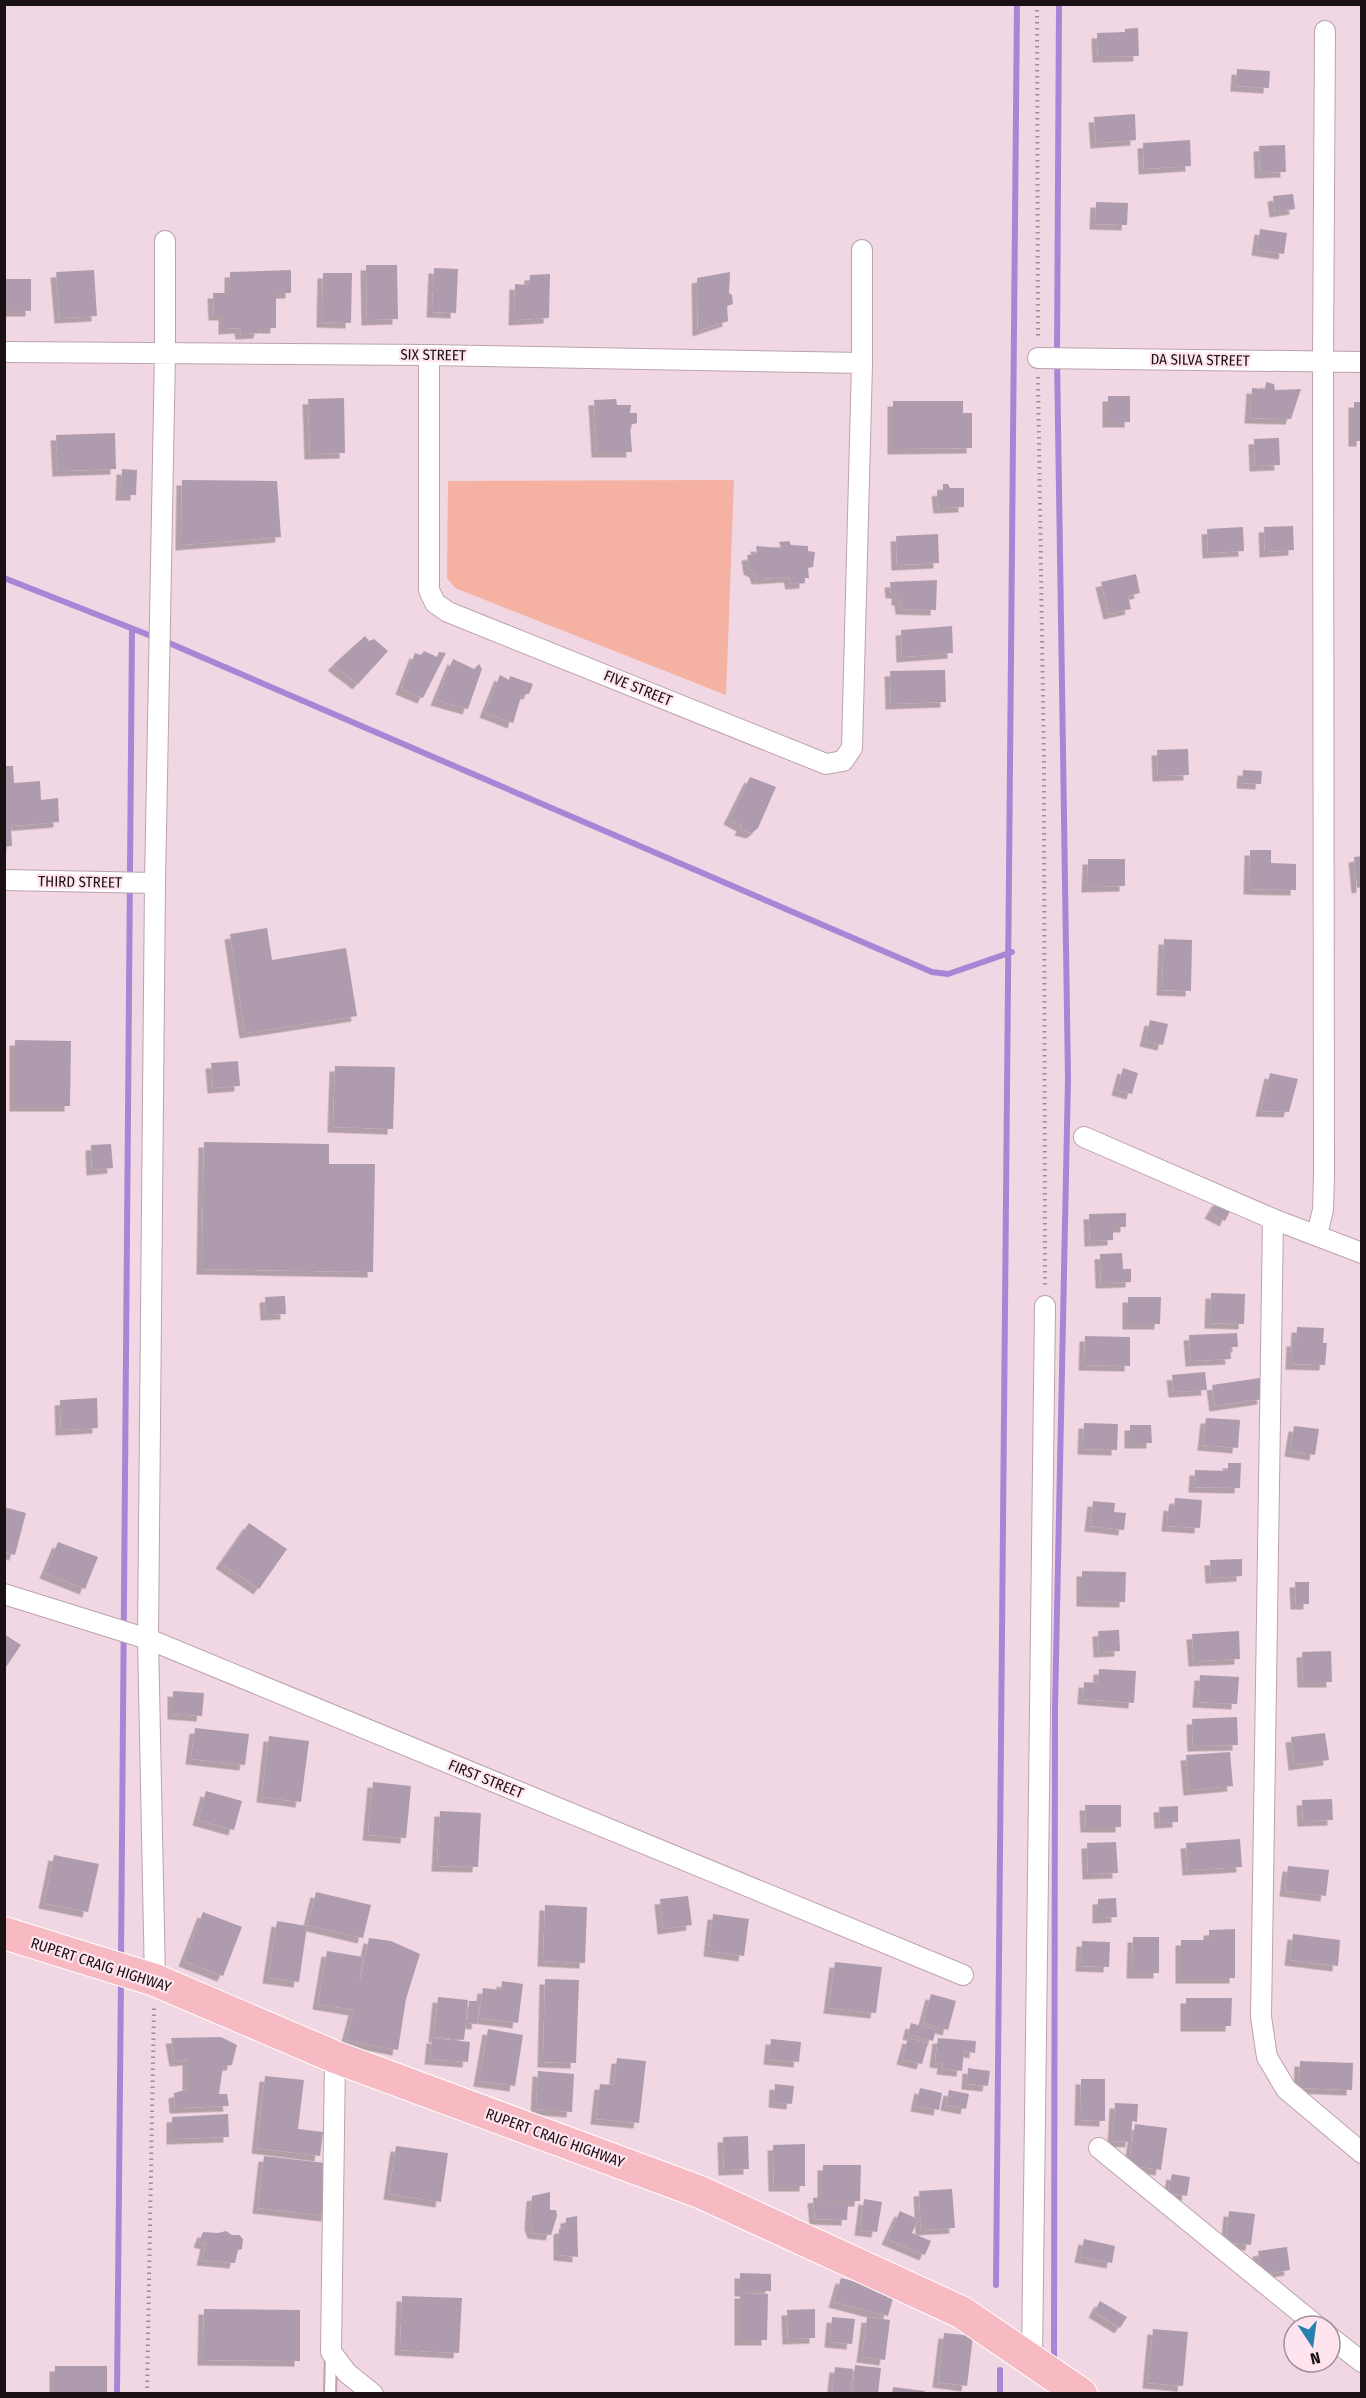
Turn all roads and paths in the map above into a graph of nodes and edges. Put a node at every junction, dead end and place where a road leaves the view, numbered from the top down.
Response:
1 (1037, 4) edge
2 (1325, 31) dead end
3 (165, 241) dead end
4 (862, 250) dead end
5 (4, 352) edge
6 (165, 353) junction
7 (429, 355) junction
8 (1038, 358) junction
9 (1323, 361) junction
10 (1362, 362) edge
11 (862, 363) junction
12 (4, 880) edge
13 (155, 883) junction
14 (1084, 1137) dead end
15 (1273, 1219) junction
16 (1317, 1234) junction
17 (1362, 1253) edge
18 (1045, 1306) joint
19 (4, 1594) edge
20 (148, 1640) junction
21 (4, 1933) edge
22 (963, 1975) dead end
23 (155, 1980) junction
24 (335, 2057) junction
25 (1099, 2148) dead end
26 (1362, 2153) edge
27 (1302, 2314) edge
28 (1342, 2346) edge
29 (331, 2352) junction
30 (1362, 2362) edge
31 (1058, 2377) edge
32 (147, 2394) edge
33 (330, 2394) edge
34 (373, 2394) edge

1 - 8 path
2 - 9 street
3 - 6 street
4 - 11 street
5 - 6 street, SIX STREET
6 - 7 street, SIX STREET
6 - 13 street
7 - 11 street, SIX STREET
7 - 11 street, FIVE STREET
8 - 9 street, DA SILVA STREET
8 - 18 path
9 - 10 street, DA SILVA STREET
9 - 16 street
12 - 13 street, THIRD STREET
13 - 20 street
14 - 15 street
15 - 16 street
15 - 26 street
16 - 17 street
18 - 31 street
19 - 20 street, FIRST STREET
20 - 22 street, FIRST STREET
20 - 23 street
21 - 23 main road, RUPERT CRAIG HIGHWAY
23 - 24 main road, RUPERT CRAIG HIGHWAY
23 - 32 path
24 - 29 street
24 - 31 main road, RUPERT CRAIG HIGHWAY
25 - 27 street
28 - 30 street
29 - 33 lane
29 - 34 street

